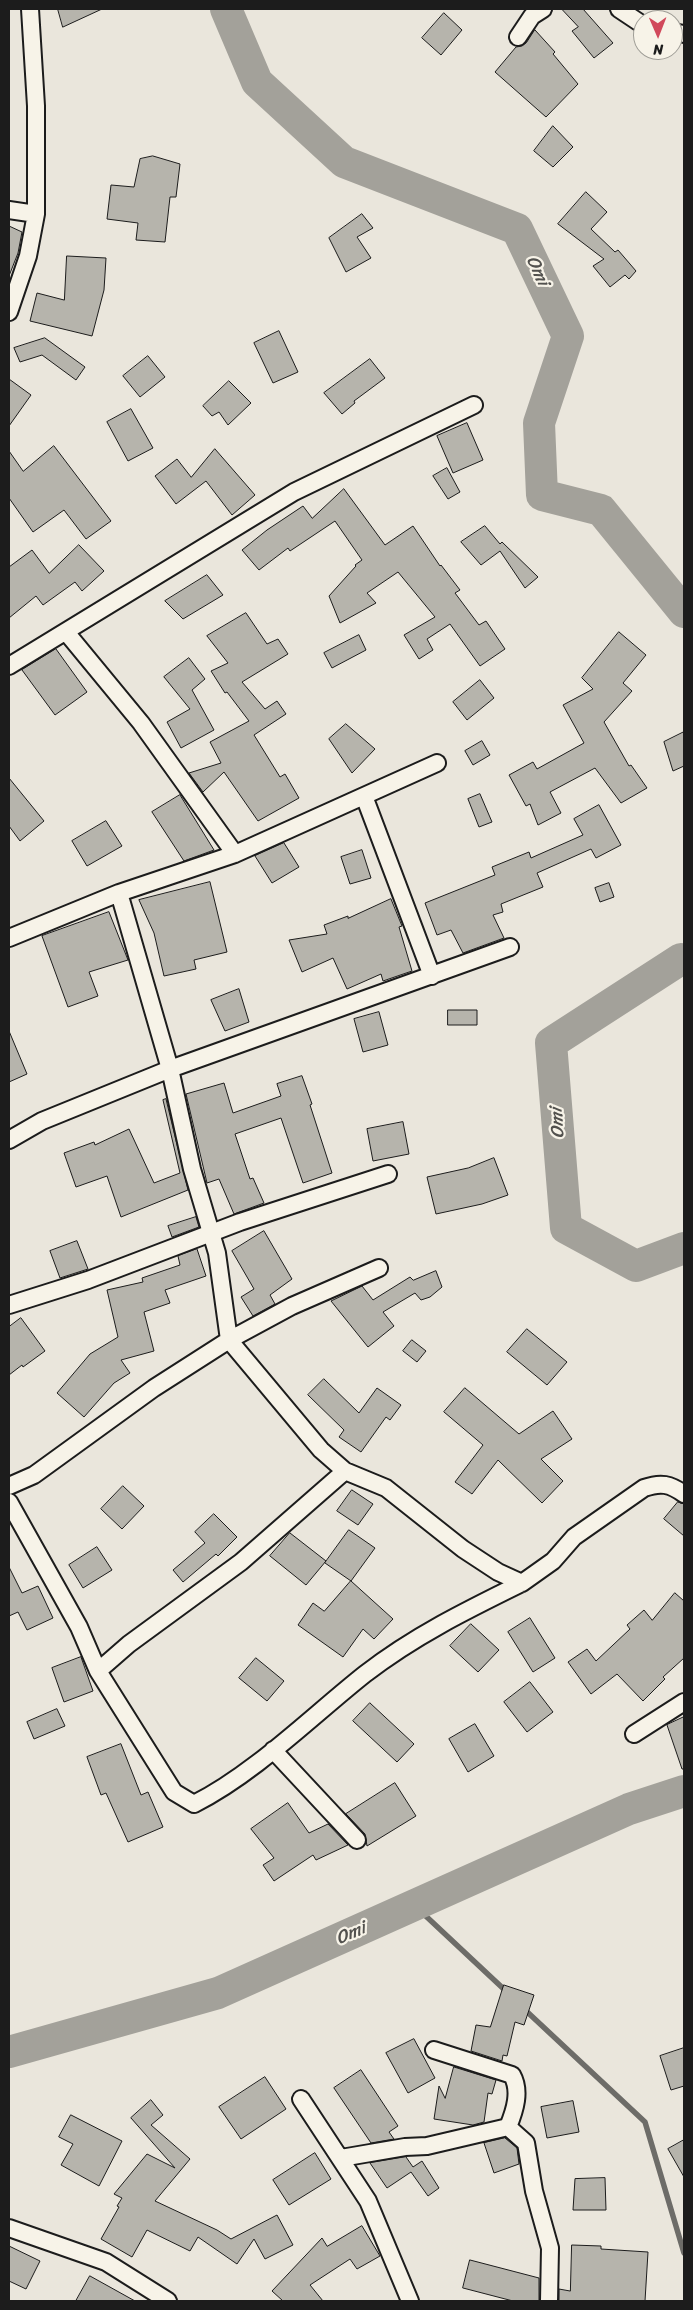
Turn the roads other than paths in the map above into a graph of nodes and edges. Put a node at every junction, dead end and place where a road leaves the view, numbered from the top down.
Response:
1 (30, 9) edge
2 (543, 9) edge
3 (619, 9) edge
4 (633, 18) edge
5 (518, 37) dead end
6 (9, 210) edge
7 (36, 214) junction
8 (9, 312) edge
9 (474, 404) dead end
10 (66, 632) junction
11 (9, 666) edge
12 (437, 762) dead end
13 (364, 796) junction
14 (235, 854) junction
15 (119, 893) junction
16 (9, 938) edge
17 (510, 947) dead end
18 (432, 976) junction
19 (170, 1069) junction
20 (9, 1140) edge
21 (388, 1174) dead end
22 (211, 1232) junction
23 (379, 1268) dead end
24 (9, 1305) edge
25 (229, 1340) junction
26 (345, 1471) junction
27 (9, 1486) edge
28 (684, 1494) edge
29 (9, 1502) edge
30 (522, 1583) junction
31 (98, 1671) junction
32 (684, 1702) edge
33 (634, 1734) dead end
34 (273, 1750) junction
35 (357, 1840) dead end
36 (434, 2050) dead end
37 (301, 2099) dead end
38 (508, 2127) junction
39 (341, 2158) junction
40 (9, 2228) edge
41 (168, 2301) edge
42 (410, 2301) edge
43 (549, 2301) edge

1 - 7 street
2 - 5 street
3 - 4 street
6 - 7 street
7 - 8 street
9 - 10 street
10 - 11 street
10 - 14 street
12 - 13 street
13 - 14 street
13 - 18 street
14 - 15 street
15 - 16 street
15 - 19 street
17 - 18 street
18 - 19 street
19 - 20 street
19 - 22 street
21 - 22 street
22 - 24 street
22 - 25 street
23 - 25 street
25 - 26 street
25 - 27 street
26 - 30 street
26 - 31 street
28 - 30 street
29 - 31 street
30 - 34 street
31 - 34 street
32 - 33 street
34 - 35 street
36 - 38 street
37 - 39 street
38 - 39 street
38 - 43 street
39 - 42 street
40 - 41 street

